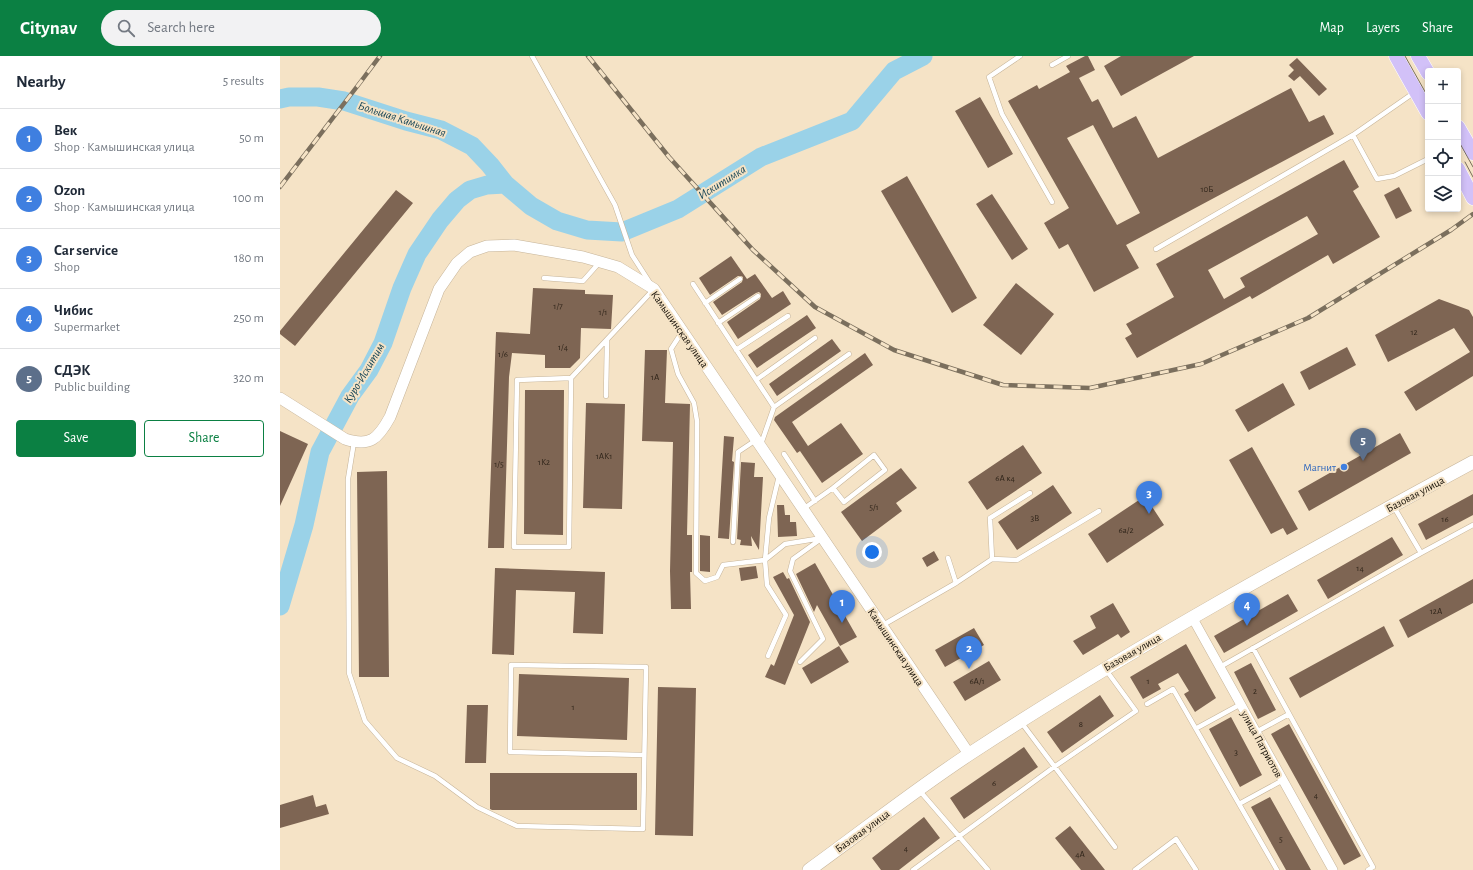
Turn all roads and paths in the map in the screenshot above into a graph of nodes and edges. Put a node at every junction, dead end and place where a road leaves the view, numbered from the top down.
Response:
1 (532, 56) edge
2 (1020, 56) edge
3 (1068, 56) edge
4 (1396, 56) edge
5 (1418, 56) edge
6 (1052, 65) dead end
7 (1425, 68) edge
8 (1416, 92) junction
9 (1425, 108) edge
10 (1461, 131) edge
11 (1353, 135) junction
12 (1473, 153) edge
13 (1425, 160) edge
14 (1461, 175) edge
15 (1470, 193) edge
16 (1052, 202) dead end
17 (1156, 249) dead end
18 (600, 262) junction
19 (544, 278) dead end
20 (740, 279) dead end
21 (693, 284) dead end
22 (654, 289) junction
23 (758, 296) dead end
24 (705, 303) junction
25 (788, 316) dead end
26 (718, 323) junction
27 (682, 331) junction
28 (815, 338) dead end
29 (607, 340) junction
30 (736, 350) junction
31 (849, 354) dead end
32 (571, 378) junction
33 (756, 380) junction
34 (606, 396) dead end
35 (280, 398) edge
36 (774, 407) junction
37 (349, 441) junction
38 (758, 443) junction
39 (784, 454) dead end
40 (1473, 462) edge
41 (779, 474) junction
42 (833, 488) junction
43 (1030, 493) dead end
44 (815, 501) junction
45 (1393, 505) junction
46 (803, 510) junction
47 (1099, 512) dead end
48 (1473, 525) edge
49 (822, 538) junction
50 (732, 542) dead end
51 (1421, 552) junction
52 (948, 558) dead end
53 (992, 559) junction
54 (765, 560) junction
55 (956, 583) junction
56 (1192, 617) junction
57 (882, 626) junction
58 (1253, 648) junction
59 (768, 656) dead end
60 (800, 662) dead end
61 (1220, 667) junction
62 (1104, 668) junction
63 (1147, 704) dead end
64 (1240, 704) junction
65 (1288, 714) junction
66 (1020, 721) junction
67 (1197, 728) junction
68 (1256, 732) junction
69 (969, 754) junction
70 (644, 755) junction
71 (1054, 767) junction
72 (1283, 780) junction
73 (919, 790) junction
74 (1239, 804) junction
75 (958, 836) junction
76 (1115, 848) dead end
77 (809, 870) edge
78 (913, 870) edge
79 (988, 870) edge
80 (1135, 870) edge
81 (1196, 870) edge
82 (1277, 870) edge
83 (1333, 870) edge
84 (1368, 870) edge

1 - 22 lane
2 - 16 lane
3 - 6 lane
4 - 8 main road
5 - 7 main road
8 - 9 main road
8 - 11 lane
10 - 12 main road
11 - 13 lane
11 - 17 lane
14 - 15 main road
18 - 19 lane
18 - 22 street, Камышинская улица
18 - 37 street, Камышинская улица
20 - 24 lane
21 - 24 lane
22 - 27 street, Камышинская улица
22 - 29 lane
23 - 26 lane
24 - 26 lane
25 - 30 lane
26 - 30 lane
27 - 38 street, Камышинская улица
27 - 54 lane
28 - 33 lane
29 - 32 lane
29 - 34 lane
30 - 33 lane
31 - 36 lane
32 - 32 lane
33 - 36 lane
35 - 37 street
36 - 38 lane
37 - 70 lane
38 - 41 street, Камышинская улица
38 - 50 lane
39 - 44 lane
40 - 45 main road, Базовая улица
41 - 46 street, Камышинская улица
41 - 54 lane
42 - 42 lane
42 - 44 lane
43 - 53 lane
44 - 46 lane
45 - 51 lane
45 - 56 main road, Базовая улица
46 - 49 street, Камышинская улица
47 - 53 lane
48 - 51 lane
49 - 54 lane
49 - 57 street, Камышинская улица
49 - 60 lane
51 - 58 lane
52 - 55 lane
53 - 55 lane
54 - 59 lane
55 - 57 lane
56 - 61 street, улица Патриотов
56 - 62 main road, Базовая улица
57 - 69 street, Камышинская улица
58 - 61 lane
58 - 65 lane
61 - 64 street, улица Патриотов
62 - 66 main road, Базовая улица
62 - 71 lane
63 - 67 lane
64 - 67 lane
64 - 68 street, улица Патриотов
65 - 68 lane
65 - 84 lane
66 - 69 main road, Базовая улица
66 - 71 lane
67 - 74 lane
68 - 72 street, улица Патриотов
69 - 73 main road, Базовая улица
70 - 70 lane
71 - 75 lane
71 - 76 lane
72 - 74 lane
72 - 83 street, улица Патриотов
73 - 75 lane
73 - 77 main road, Базовая улица
74 - 82 lane
75 - 78 lane
75 - 79 lane
80 - 81 lane

